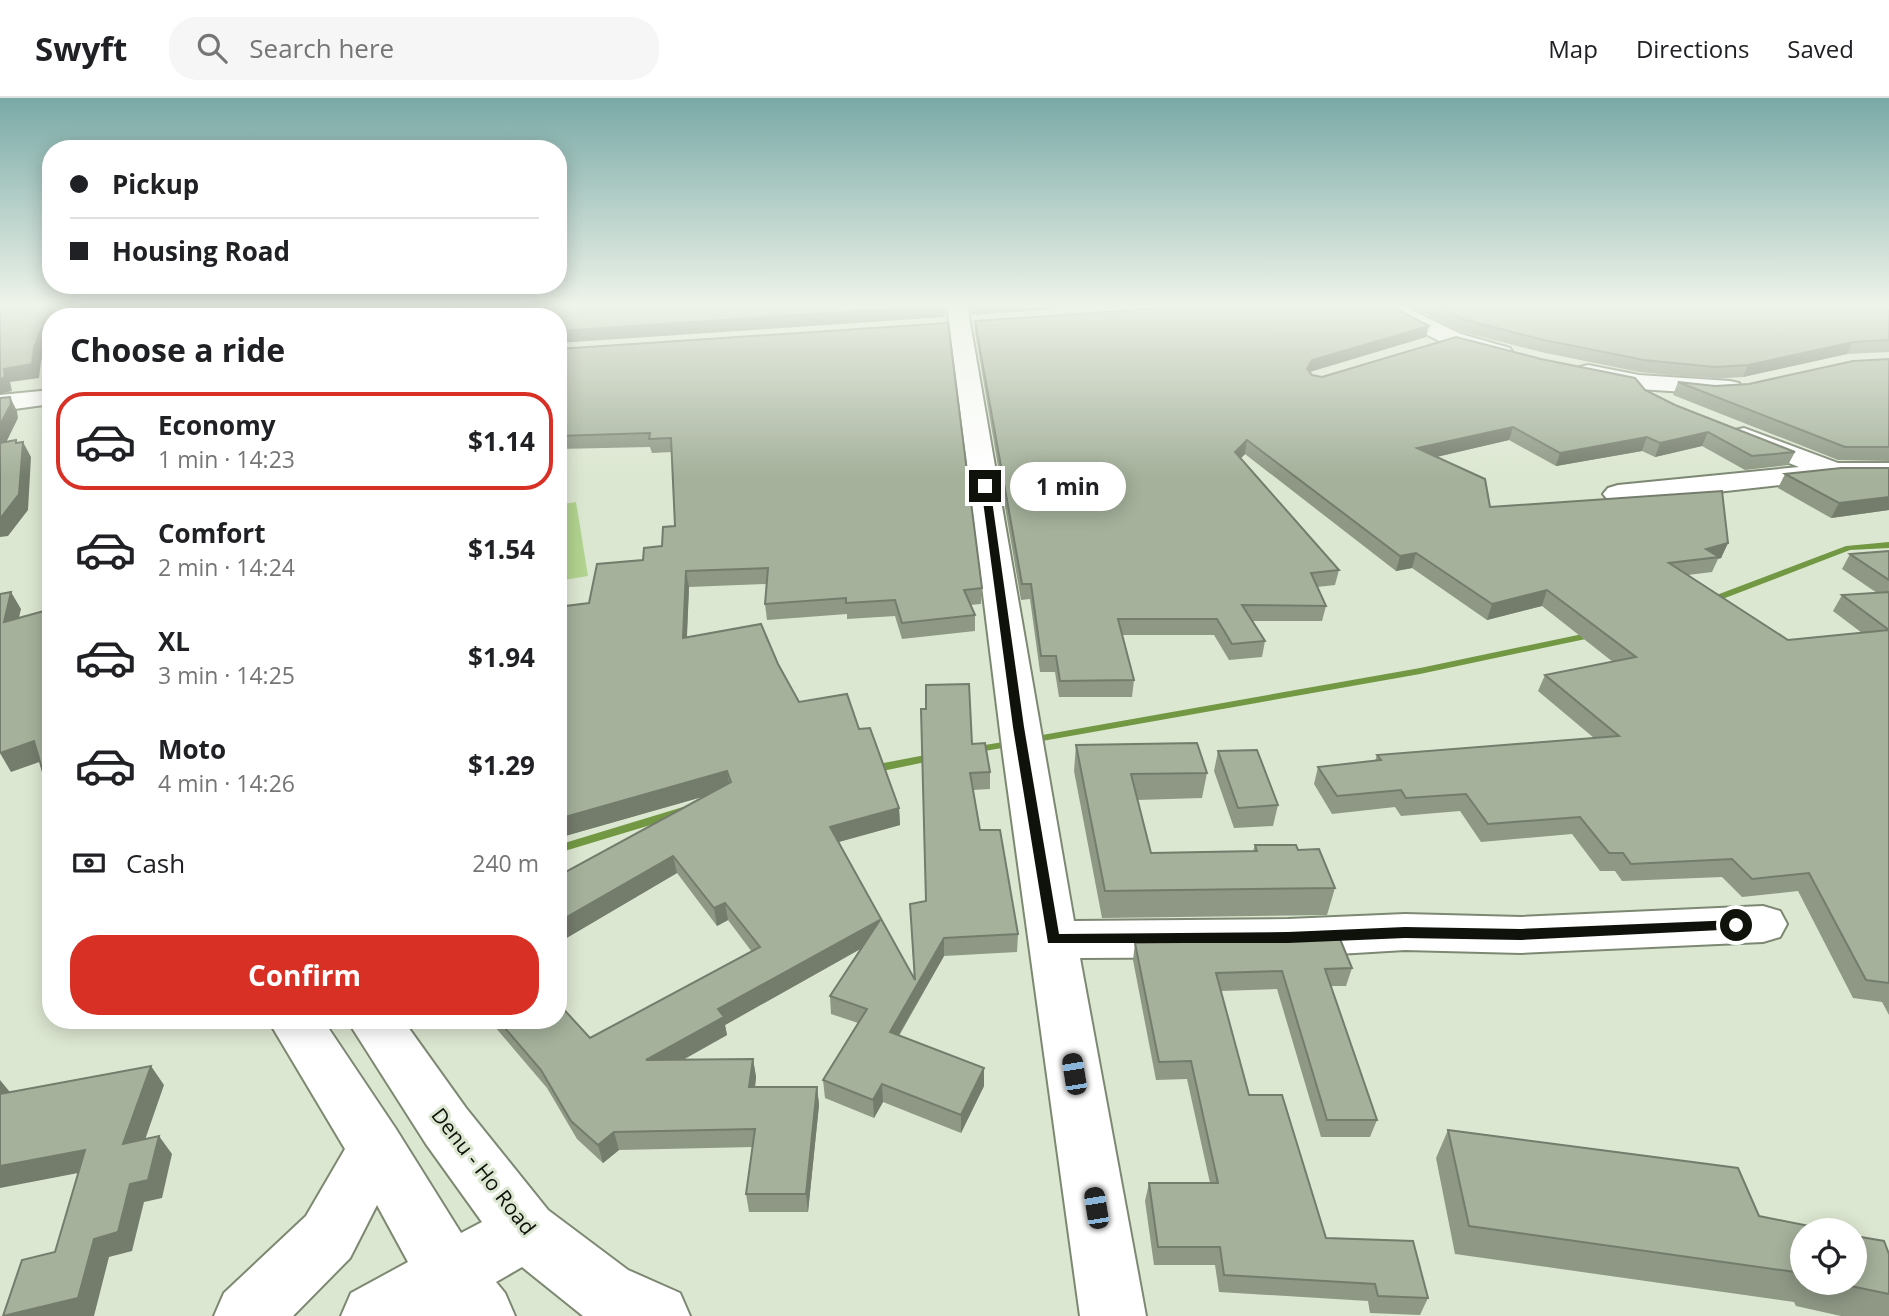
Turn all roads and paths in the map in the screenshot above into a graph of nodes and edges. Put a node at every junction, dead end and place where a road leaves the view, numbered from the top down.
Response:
1 (966, 362) edge
2 (1565, 367) edge
3 (1639, 382) junction
4 (1753, 385) edge
5 (42, 398) edge
6 (0, 403) edge
7 (1680, 411) edge
8 (1724, 428) edge
9 (1835, 471) junction
10 (1889, 471) edge
11 (1618, 494) dead end
12 (1763, 924) dead end
13 (1053, 940) junction
14 (300, 1029) edge
15 (379, 1029) edge
16 (376, 1149) junction
17 (526, 1231) junction
18 (466, 1295) edge
19 (247, 1316) edge
20 (374, 1316) edge
21 (657, 1316) edge
22 (1113, 1316) edge

1 - 13 street
2 - 3 street
3 - 4 street
3 - 7 street
5 - 6 street
8 - 9 street
9 - 10 street
9 - 11 street
12 - 13 street
13 - 22 street
14 - 16 street
15 - 17 street, Denu - Ho Road
16 - 18 street
16 - 19 street
17 - 18 street
17 - 21 street, Denu - Ho Road
18 - 20 street

